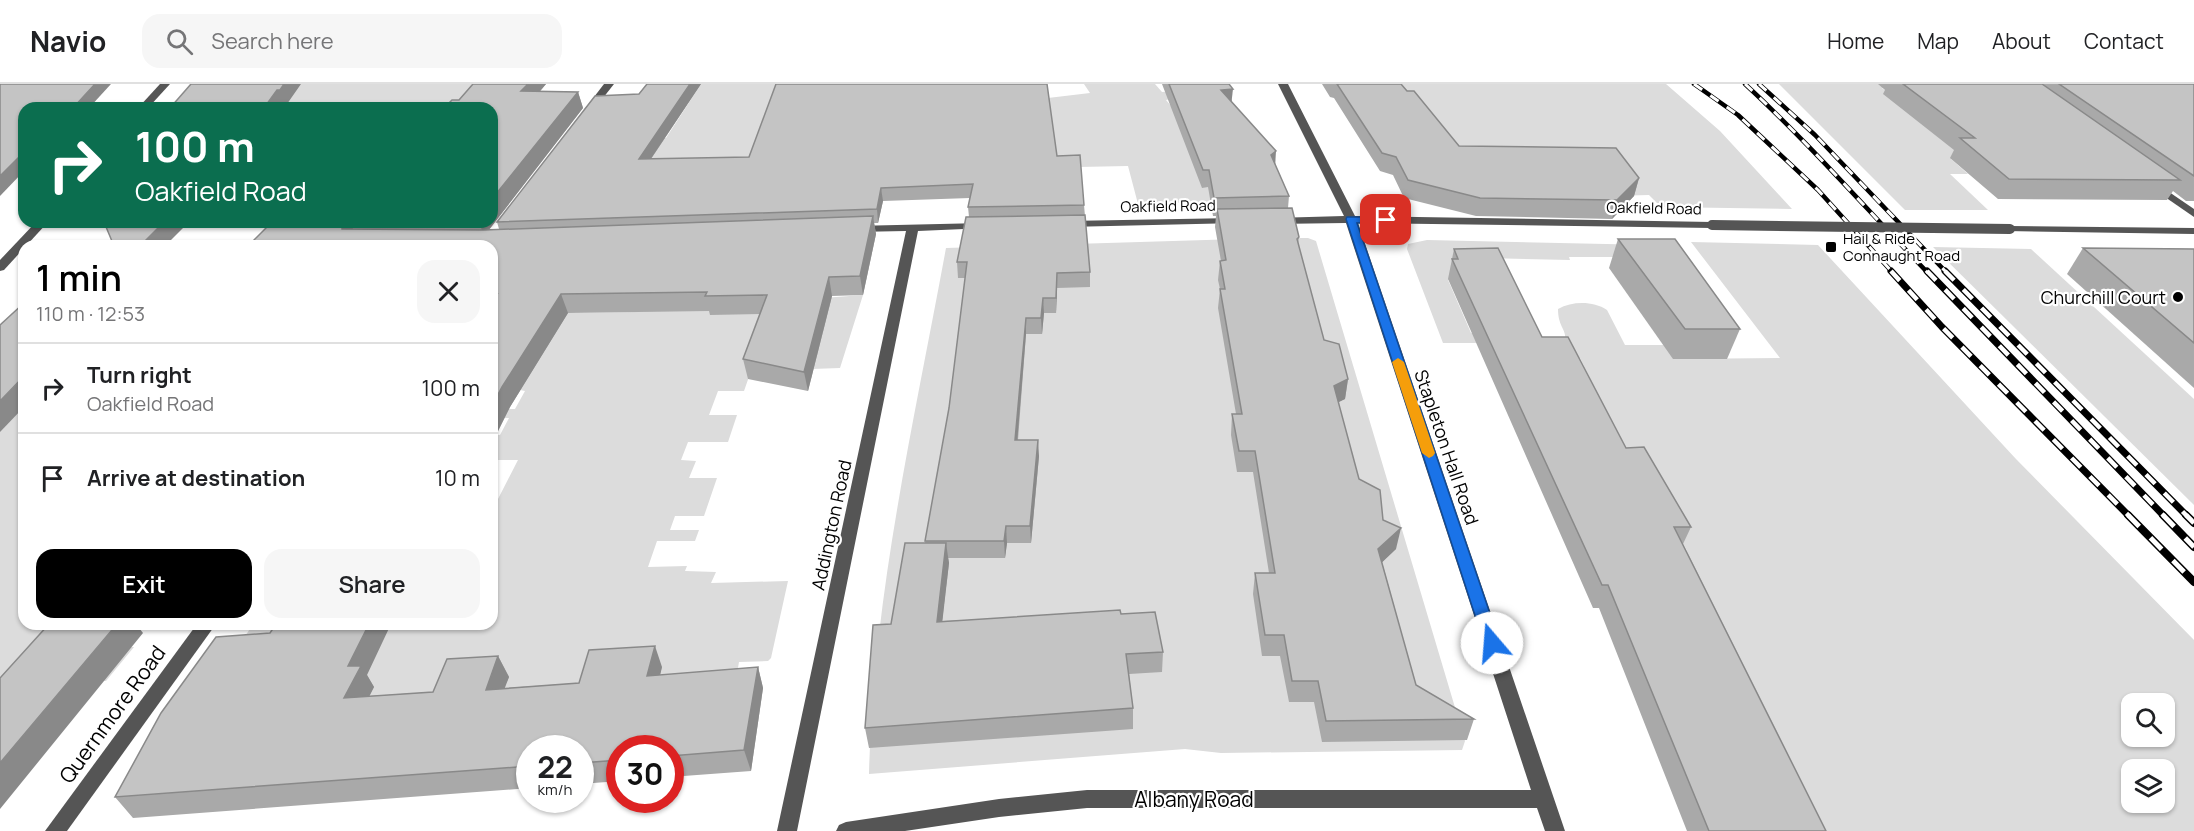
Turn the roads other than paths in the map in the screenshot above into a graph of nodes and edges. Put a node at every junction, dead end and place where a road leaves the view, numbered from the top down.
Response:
1 (165, 84) edge
2 (609, 84) edge
3 (1283, 84) edge
4 (148, 102) edge
5 (580, 121) edge
6 (2141, 175) edge
7 (2194, 214) edge
8 (1351, 219) junction
9 (1055, 224) edge
10 (996, 225) edge
11 (913, 227) junction
12 (36, 228) edge
13 (842, 229) edge
14 (2194, 231) edge
15 (24, 240) edge
16 (18, 247) edge
17 (18, 259) edge
18 (3, 262) edge
19 (203, 630) edge
20 (1545, 799) junction
21 (54, 831) edge
22 (787, 831) edge
23 (846, 831) edge
24 (1555, 831) edge

1 - 4 street
2 - 5 street
3 - 8 street, Stapleton Hall Road
6 - 7 street
8 - 9 street, Oakfield Road
8 - 14 street, Oakfield Road, bridge
8 - 20 street, Stapleton Hall Road
10 - 11 street
11 - 13 street
11 - 22 street, Addington Road
12 - 15 street
16 - 18 street
17 - 18 street
19 - 21 street, Quernmore Road
20 - 23 street, Albany Road
20 - 24 street, Stapleton Hall Road

